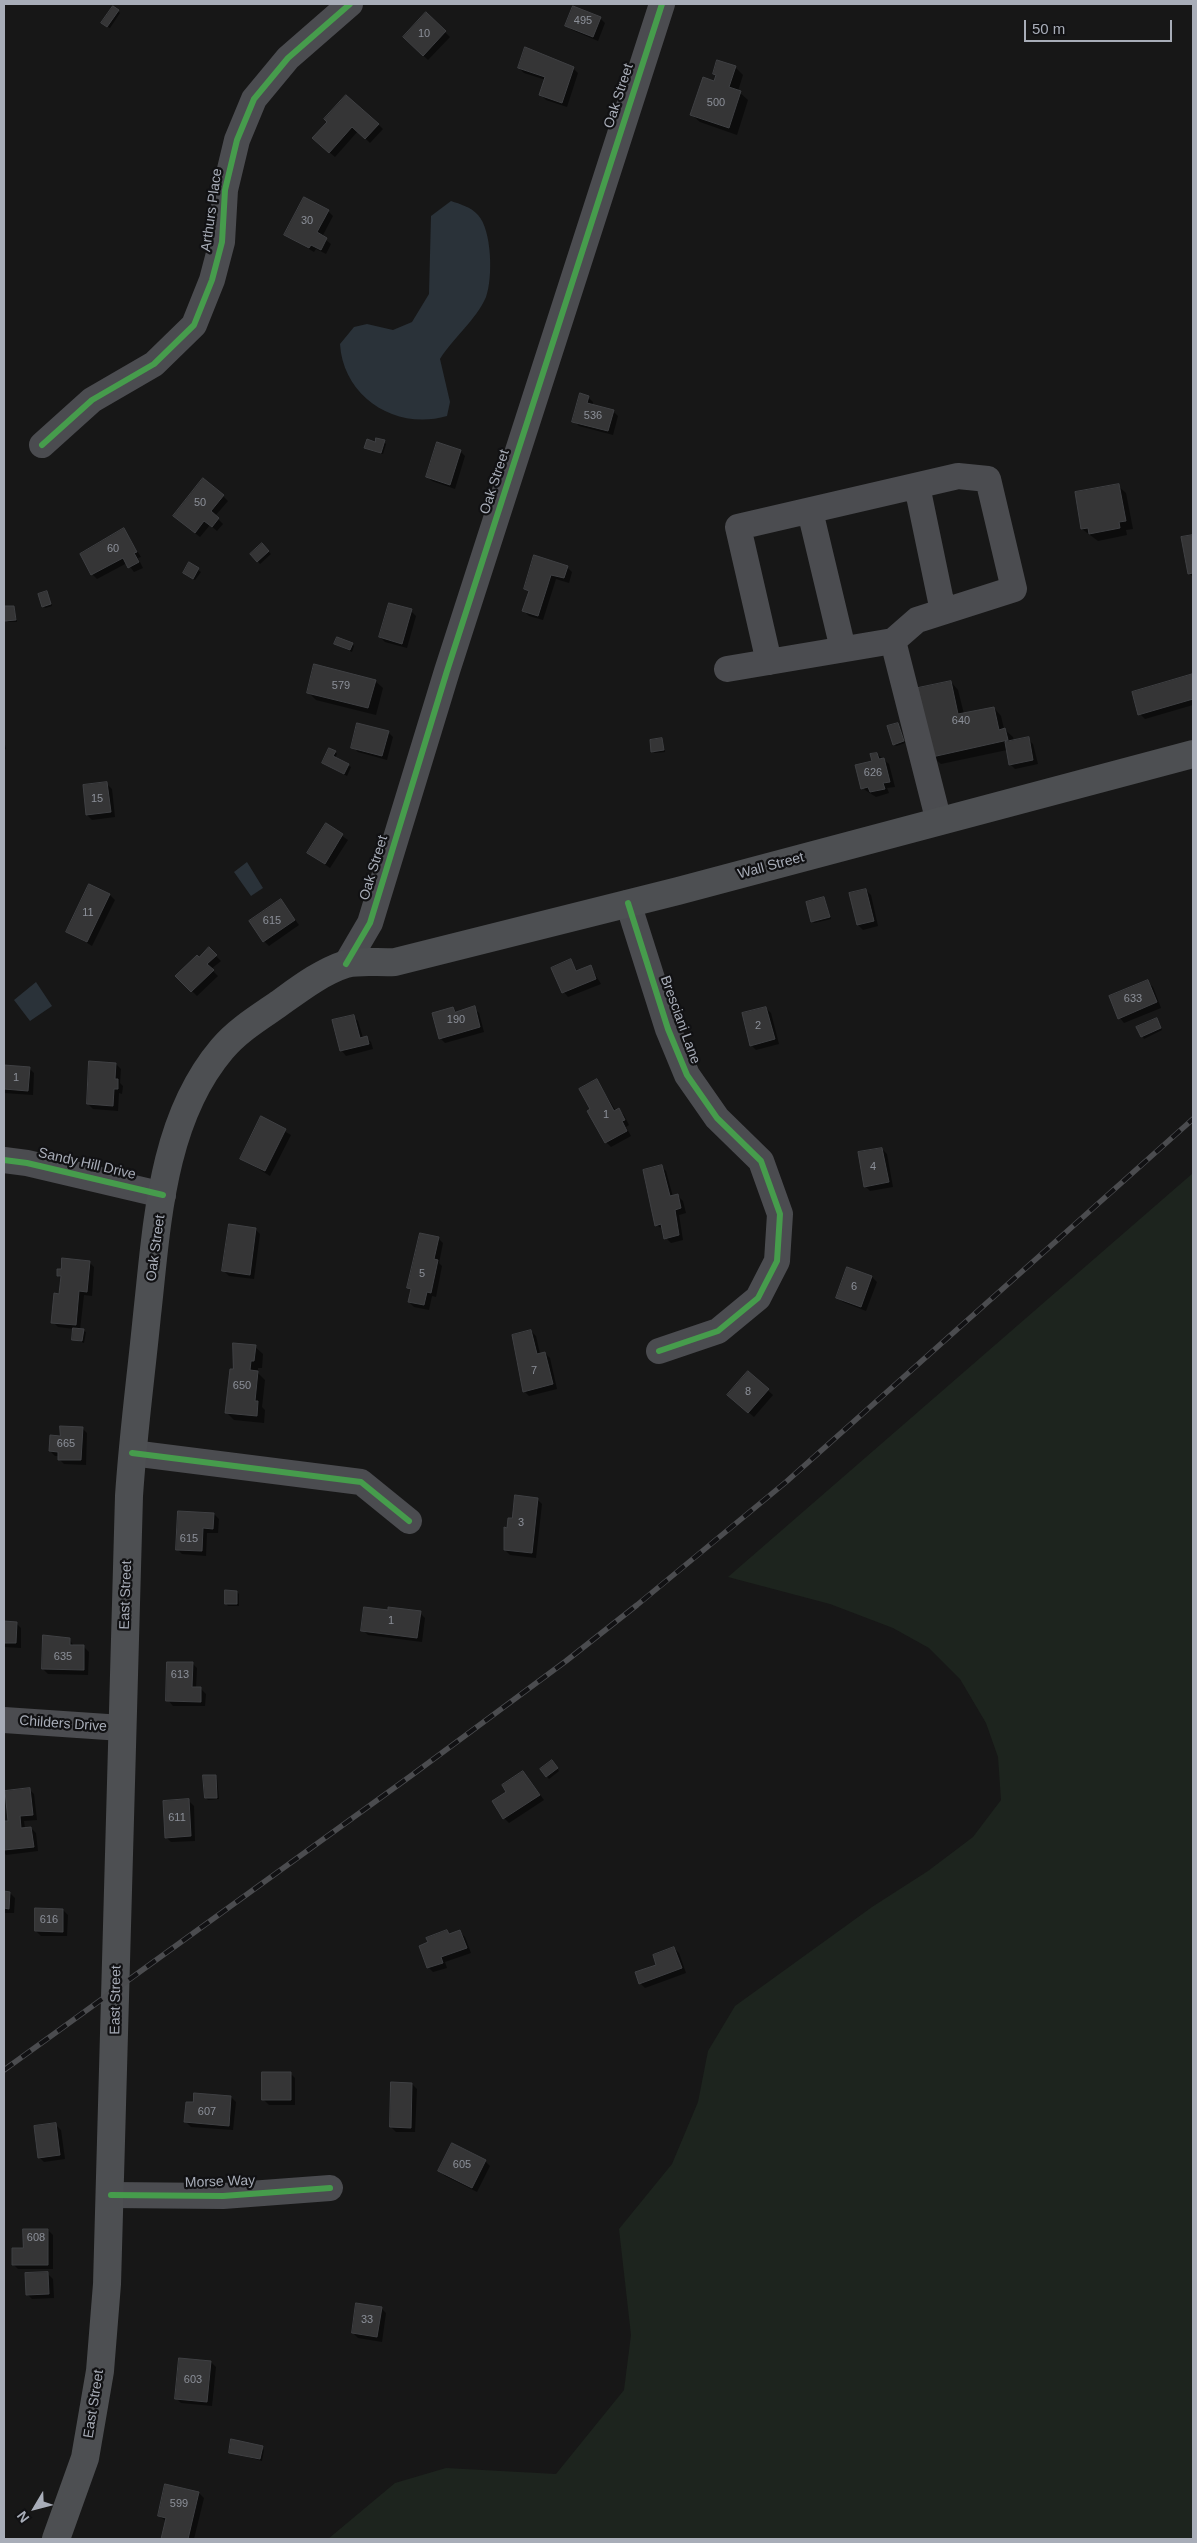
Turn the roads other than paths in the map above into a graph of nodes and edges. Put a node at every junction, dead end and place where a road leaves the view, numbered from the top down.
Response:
1 (350, 4) edge
2 (662, 4) edge
3 (42, 445) dead end
4 (917, 486) junction
5 (810, 511) junction
6 (943, 610) junction
7 (894, 641) junction
8 (843, 649) junction
9 (768, 662) junction
10 (727, 669) dead end
11 (1193, 754) edge
12 (939, 822) junction
13 (628, 903) junction
14 (346, 964) junction
15 (4, 1160) edge
16 (163, 1195) junction
17 (659, 1351) dead end
18 (132, 1453) junction
19 (409, 1521) dead end
20 (4, 1720) edge
21 (122, 1728) junction
22 (330, 2188) dead end
23 (111, 2195) junction
24 (56, 2539) edge

1 - 3 street, Arthurs Place
2 - 14 street, Oak Street
4 - 5 street
4 - 6 street
4 - 6 street
5 - 8 street
5 - 9 street
6 - 7 street
7 - 8 street
7 - 12 street
8 - 9 street
9 - 10 street
11 - 12 main road, Wall Street
12 - 13 main road, Wall Street
13 - 14 main road, Wall Street
13 - 17 street, Bresciani Lane
14 - 16 main road, Oak Street
15 - 16 street, Sandy Hill Drive
16 - 18 main road, Oak Street
18 - 19 street
18 - 21 main road, East Street
20 - 21 street, Childers Drive
21 - 23 main road, East Street
22 - 23 street, Morse Way
23 - 24 main road, East Street

